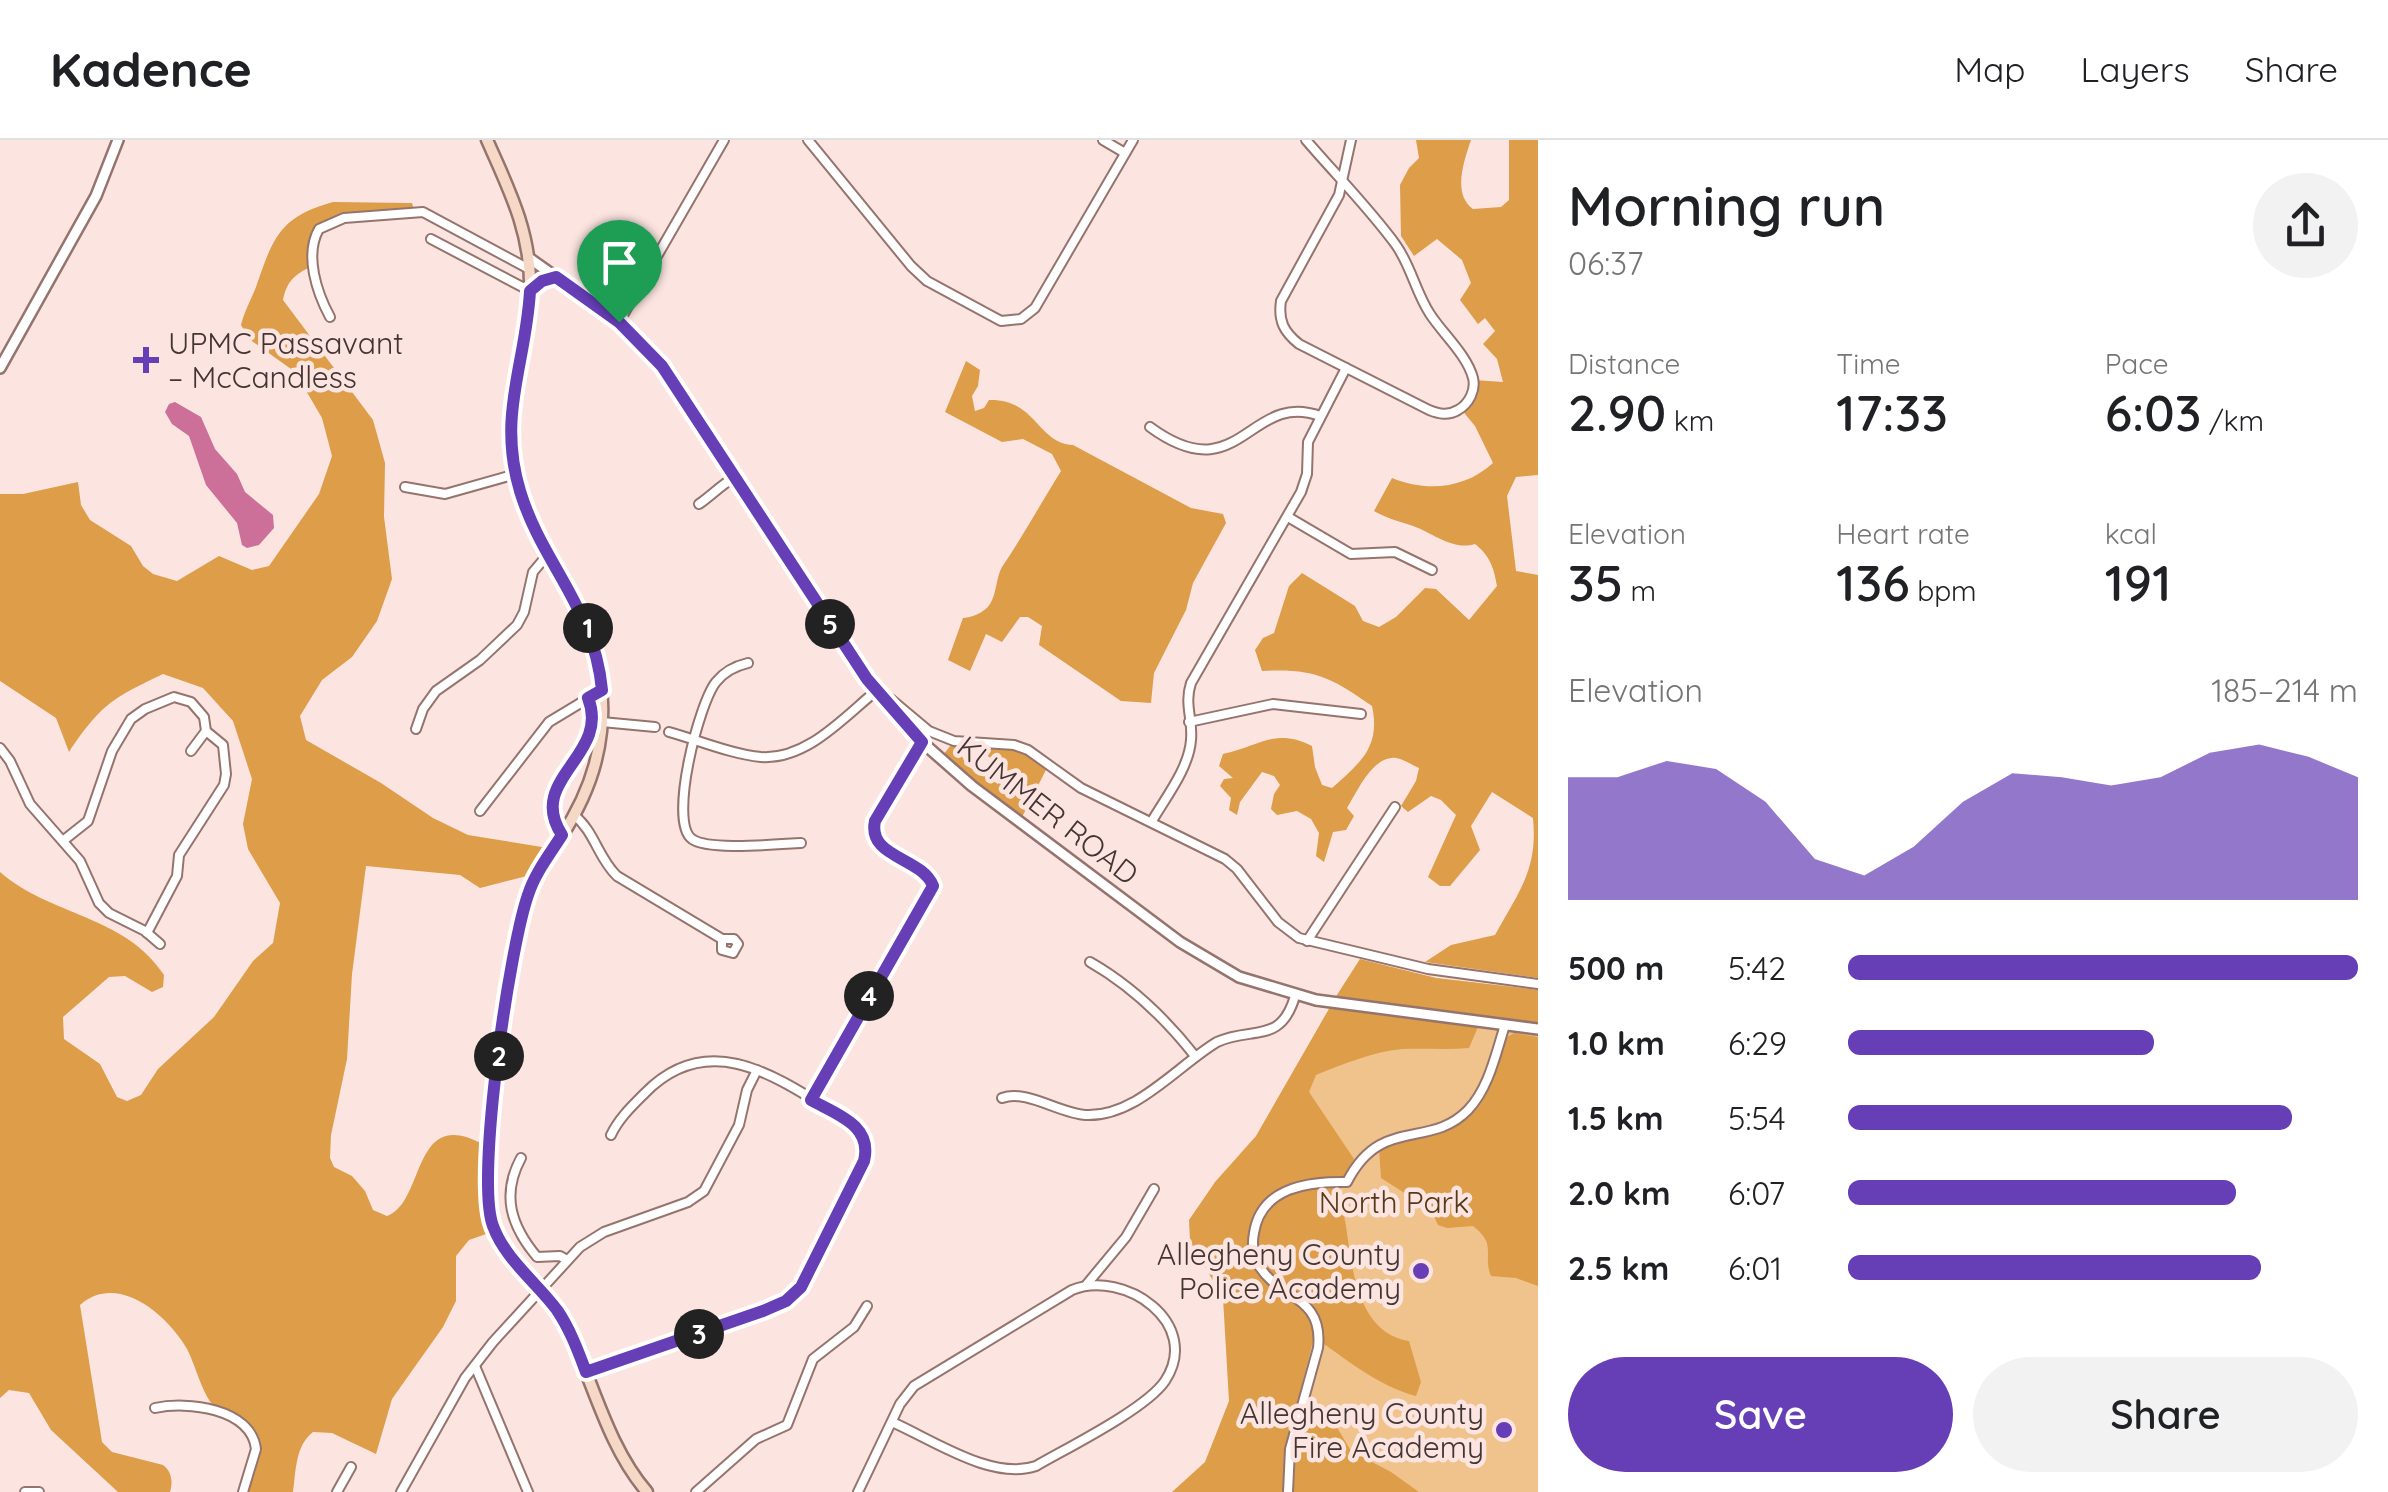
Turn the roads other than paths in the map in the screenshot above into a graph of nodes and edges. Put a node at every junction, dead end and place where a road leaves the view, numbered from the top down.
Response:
1 (118, 140) edge
2 (486, 140) edge
3 (724, 140) edge
4 (1103, 140) edge
5 (1133, 140) edge
6 (1306, 140) edge
7 (1351, 140) edge
8 (815, 142) edge
9 (1125, 153) junction
10 (1343, 183) junction
11 (431, 240) dead end
12 (529, 263) junction
13 (556, 277) junction
14 (530, 291) junction
15 (330, 317) dead end
16 (619, 322) junction
17 (0, 368) edge
18 (1346, 368) junction
19 (1320, 416) junction
20 (1150, 426) dead end
21 (516, 474) junction
22 (735, 478) junction
23 (404, 487) dead end
24 (699, 504) dead end
25 (1288, 517) junction
26 (550, 553) junction
27 (1432, 570) dead end
28 (748, 662) dead end
29 (602, 690) junction
30 (876, 691) junction
31 (588, 698) junction
32 (1361, 714) dead end
33 (602, 722) junction
34 (1189, 722) junction
35 (655, 727) dead end
36 (416, 728) dead end
37 (206, 730) junction
38 (669, 732) dead end
39 (694, 739) junction
40 (922, 742) junction
41 (0, 748) edge
42 (191, 751) dead end
43 (1395, 807) dead end
44 (480, 811) dead end
45 (574, 815) junction
46 (1152, 821) junction
47 (562, 835) junction
48 (64, 840) junction
49 (800, 843) dead end
50 (147, 932) junction
51 (722, 939) dead end
52 (1307, 941) junction
53 (160, 944) dead end
54 (1090, 962) dead end
55 (1538, 984) edge
56 (1295, 996) junction
57 (1505, 1025) junction
58 (1538, 1029) edge
59 (1195, 1056) junction
60 (757, 1070) junction
61 (1002, 1098) dead end
62 (811, 1100) junction
63 (611, 1134) dead end
64 (521, 1158) dead end
65 (1154, 1189) dead end
66 (567, 1260) junction
67 (1087, 1284) junction
68 (541, 1291) junction
69 (867, 1306) dead end
70 (475, 1366) junction
71 (586, 1372) junction
72 (155, 1408) dead end
73 (892, 1422) junction
74 (351, 1467) dead end
75 (25, 1492) edge
76 (38, 1492) edge
77 (243, 1492) edge
78 (337, 1492) edge
79 (401, 1492) edge
80 (528, 1492) edge
81 (647, 1492) edge
82 (696, 1492) edge
83 (858, 1492) edge
84 (1288, 1492) edge

1 - 17 street
2 - 12 main road
3 - 16 street
4 - 9 street
5 - 9 street
6 - 10 street
7 - 10 street
8 - 9 street
10 - 18 street
10 - 18 street
11 - 14 street
12 - 13 street, KUMMER ROAD
12 - 14 main road
12 - 15 street
13 - 14 street
13 - 16 street, KUMMER ROAD
14 - 21 main road
16 - 22 street, KUMMER ROAD
18 - 19 street
19 - 20 street
19 - 25 street
21 - 23 street
21 - 26 main road
22 - 24 street
22 - 30 street, KUMMER ROAD
25 - 27 street
25 - 34 street
26 - 29 main road
26 - 36 street
28 - 39 street
29 - 31 street
29 - 33 main road
30 - 39 street
30 - 40 street, KUMMER ROAD
30 - 46 street
31 - 44 street
31 - 47 street
32 - 34 street
33 - 35 street
33 - 45 main road
34 - 46 street
37 - 42 street
37 - 48 street
37 - 50 street
38 - 39 street
39 - 49 street
40 - 56 street, KUMMER ROAD
40 - 62 street
41 - 48 street
43 - 52 street
45 - 47 main road
45 - 51 street
46 - 52 street
47 - 68 main road
48 - 50 street
50 - 53 street
52 - 55 street
54 - 59 street
56 - 57 street, KUMMER ROAD
56 - 59 street
57 - 58 street, KUMMER ROAD
57 - 84 street
59 - 61 street
60 - 62 street
60 - 63 street
60 - 66 street
62 - 71 street
64 - 66 street
65 - 67 street
66 - 68 street
67 - 73 street
67 - 73 street
68 - 70 street
68 - 71 main road
69 - 82 street
70 - 79 street
70 - 80 street
71 - 81 main road
72 - 77 street
73 - 83 street
74 - 78 street
75 - 76 street

